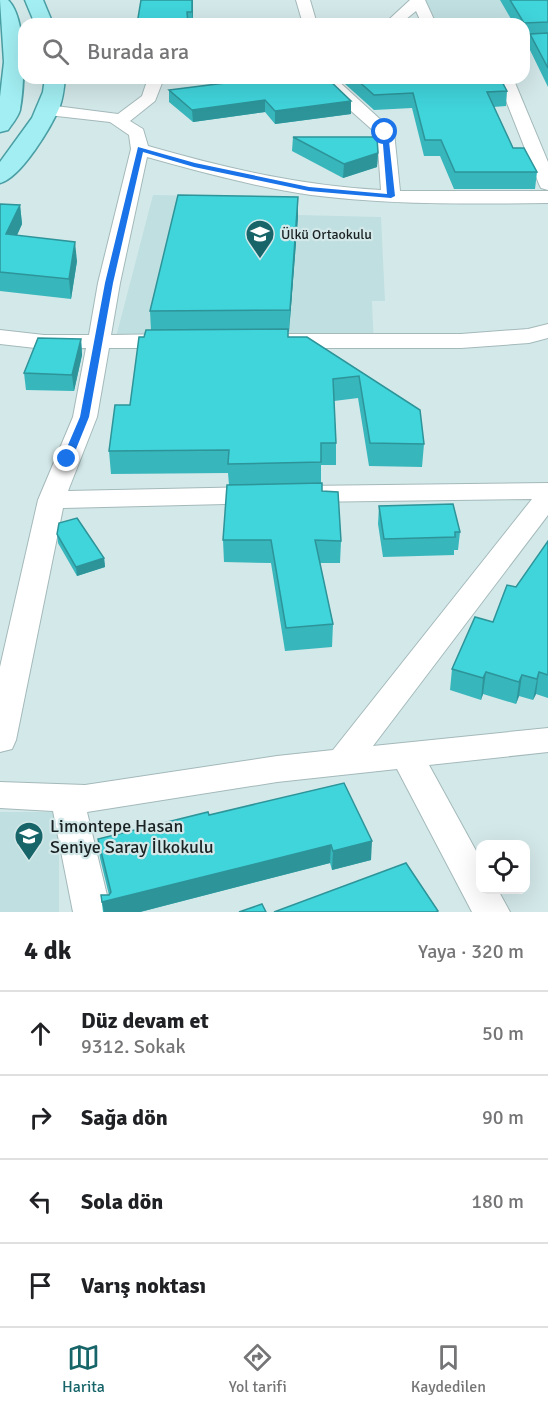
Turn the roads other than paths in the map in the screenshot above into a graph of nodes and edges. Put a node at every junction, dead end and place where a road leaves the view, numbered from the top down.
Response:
1 (34, 0) edge
2 (303, 0) edge
3 (418, 1) edge
4 (2, 7) edge
5 (42, 18) edge
6 (308, 18) edge
7 (398, 18) edge
8 (426, 18) edge
9 (7, 53) edge
10 (54, 84) edge
11 (154, 84) edge
12 (330, 84) edge
13 (508, 84) edge
14 (48, 110) junction
15 (3, 117) edge
16 (120, 120) junction
17 (140, 149) junction
18 (0, 176) edge
19 (548, 184) edge
20 (391, 196) junction
21 (548, 197) edge
22 (548, 331) edge
23 (0, 337) edge
24 (97, 341) junction
25 (192, 341) edge
26 (262, 341) edge
27 (548, 491) edge
28 (548, 496) edge
29 (51, 500) junction
30 (0, 740) edge
31 (548, 740) edge
32 (406, 754) junction
33 (343, 761) junction
34 (0, 795) edge
35 (67, 798) junction
36 (92, 912) edge
37 (491, 912) edge

1 - 5 main road
2 - 6 street
3 - 7 street
3 - 8 street
4 - 9 main road
9 - 15 main road
10 - 14 main road
11 - 16 street
12 - 20 street
13 - 19 street
14 - 16 street
14 - 18 main road
16 - 17 street
17 - 20 street
17 - 24 street
20 - 21 street
22 - 26 street
23 - 24 street
24 - 25 street
24 - 29 street
27 - 29 street
28 - 33 street
29 - 30 street
31 - 32 street
32 - 33 street
32 - 37 street
33 - 35 street
34 - 35 street
35 - 36 street

